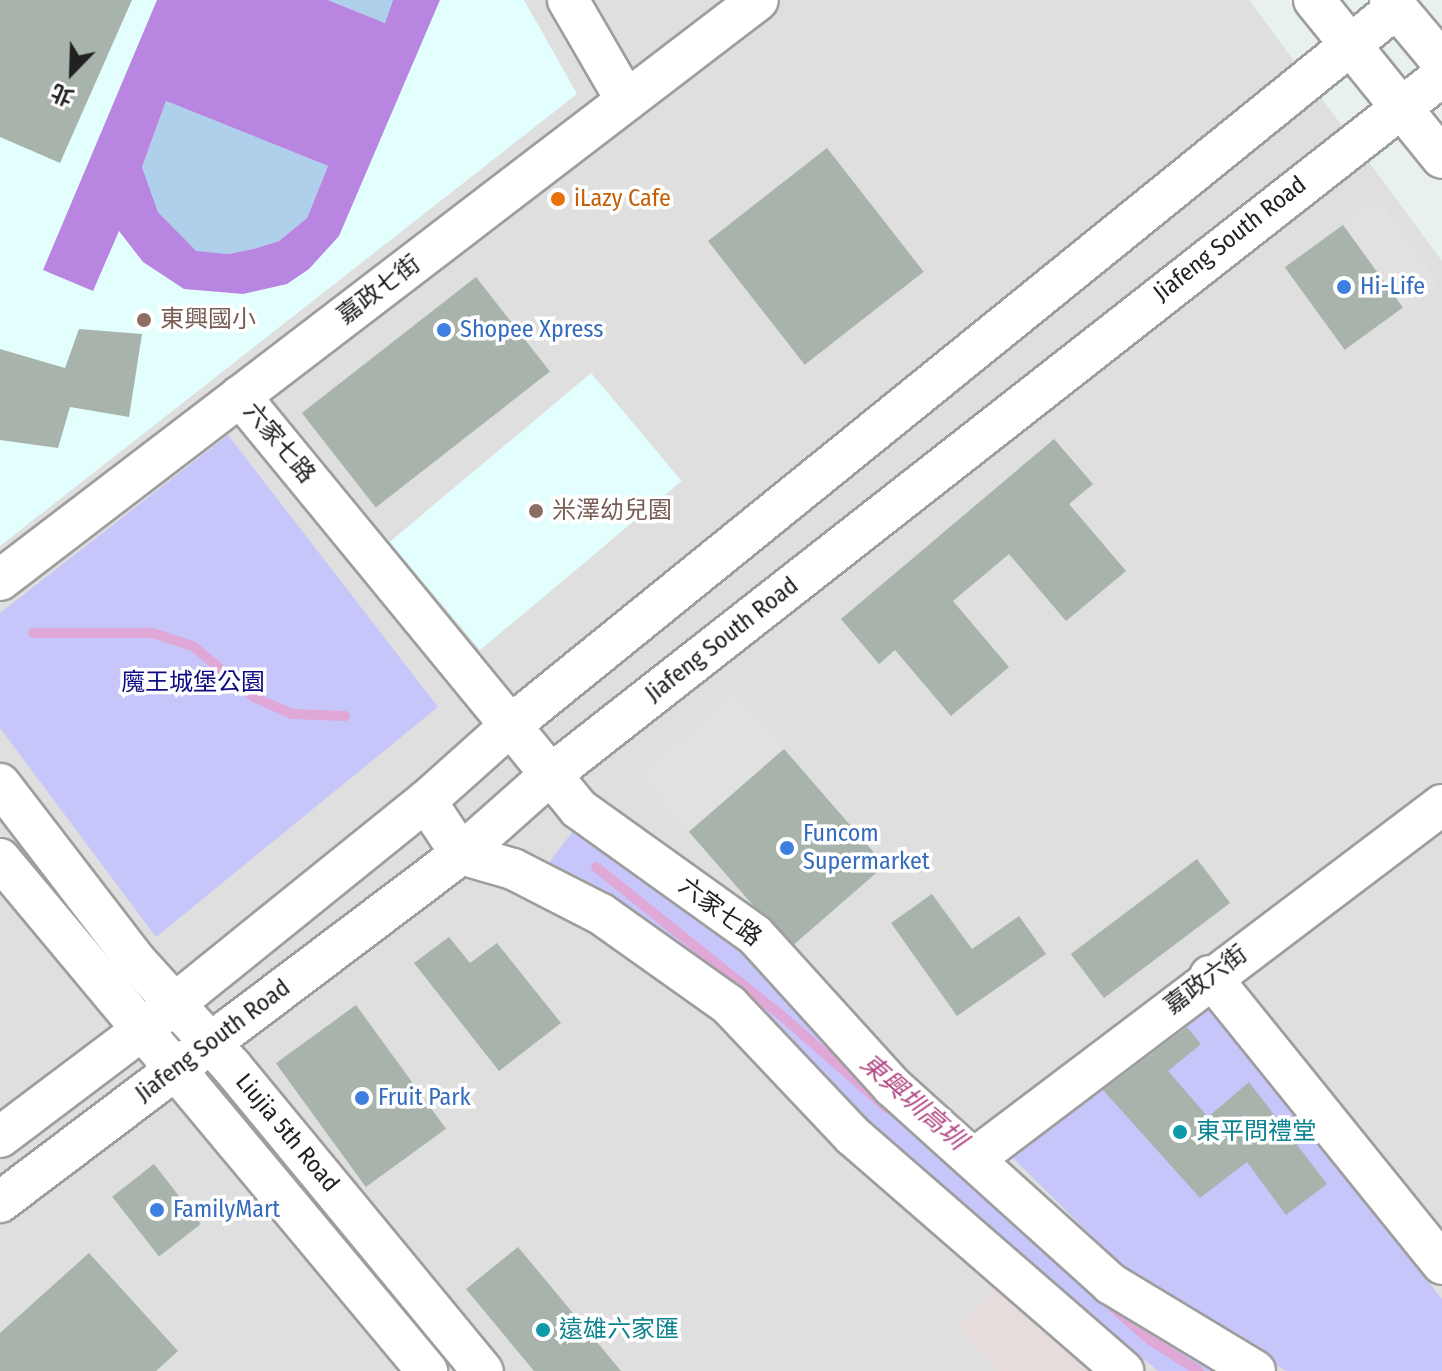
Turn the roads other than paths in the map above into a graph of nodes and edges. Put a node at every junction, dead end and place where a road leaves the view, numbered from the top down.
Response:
1 (568, 0) edge
2 (758, 0) edge
3 (1314, 0) edge
4 (1393, 4) edge
5 (1349, 45) junction
6 (1442, 62) edge
7 (1442, 76) edge
8 (626, 100) junction
9 (1400, 104) junction
10 (1442, 158) edge
11 (240, 396) junction
12 (0, 580) edge
13 (511, 725) junction
14 (549, 776) junction
15 (0, 784) edge
16 (426, 801) junction
17 (1442, 805) edge
18 (461, 854) junction
19 (0, 859) edge
20 (1210, 976) junction
21 (158, 1018) junction
22 (211, 1045) junction
23 (174, 1067) junction
24 (0, 1137) edge
25 (974, 1159) junction
26 (0, 1202) edge
27 (1442, 1264) edge
28 (427, 1371) edge
29 (483, 1371) edge
30 (1123, 1371) edge
31 (1255, 1371) edge

1 - 8 street
2 - 8 street, 嘉政七街
3 - 5 street
4 - 5 street
4 - 6 street
5 - 9 street
5 - 13 street
7 - 9 street, Jiafeng South Road
8 - 11 street, 嘉政七街
9 - 10 street
9 - 14 street, Jiafeng South Road
11 - 12 street, 嘉政七街
11 - 13 street, 六家七路
13 - 14 street, 六家七路
13 - 16 street
14 - 18 street, Jiafeng South Road
14 - 25 street, 六家七路
15 - 21 street, Liujia 5th Road
16 - 18 street
16 - 21 street
17 - 20 street, 嘉政六街
18 - 22 street, Jiafeng South Road
18 - 30 street
19 - 21 street, Liujia 5th Road
20 - 25 street, 嘉政六街
20 - 27 street
21 - 22 street, Liujia 5th Road
21 - 23 street, Liujia 5th Road
21 - 24 street
22 - 23 street, Jiafeng South Road
22 - 29 street, Liujia 5th Road
23 - 26 street, Jiafeng South Road
23 - 28 street, Liujia 5th Road
25 - 31 street, 六家七路

